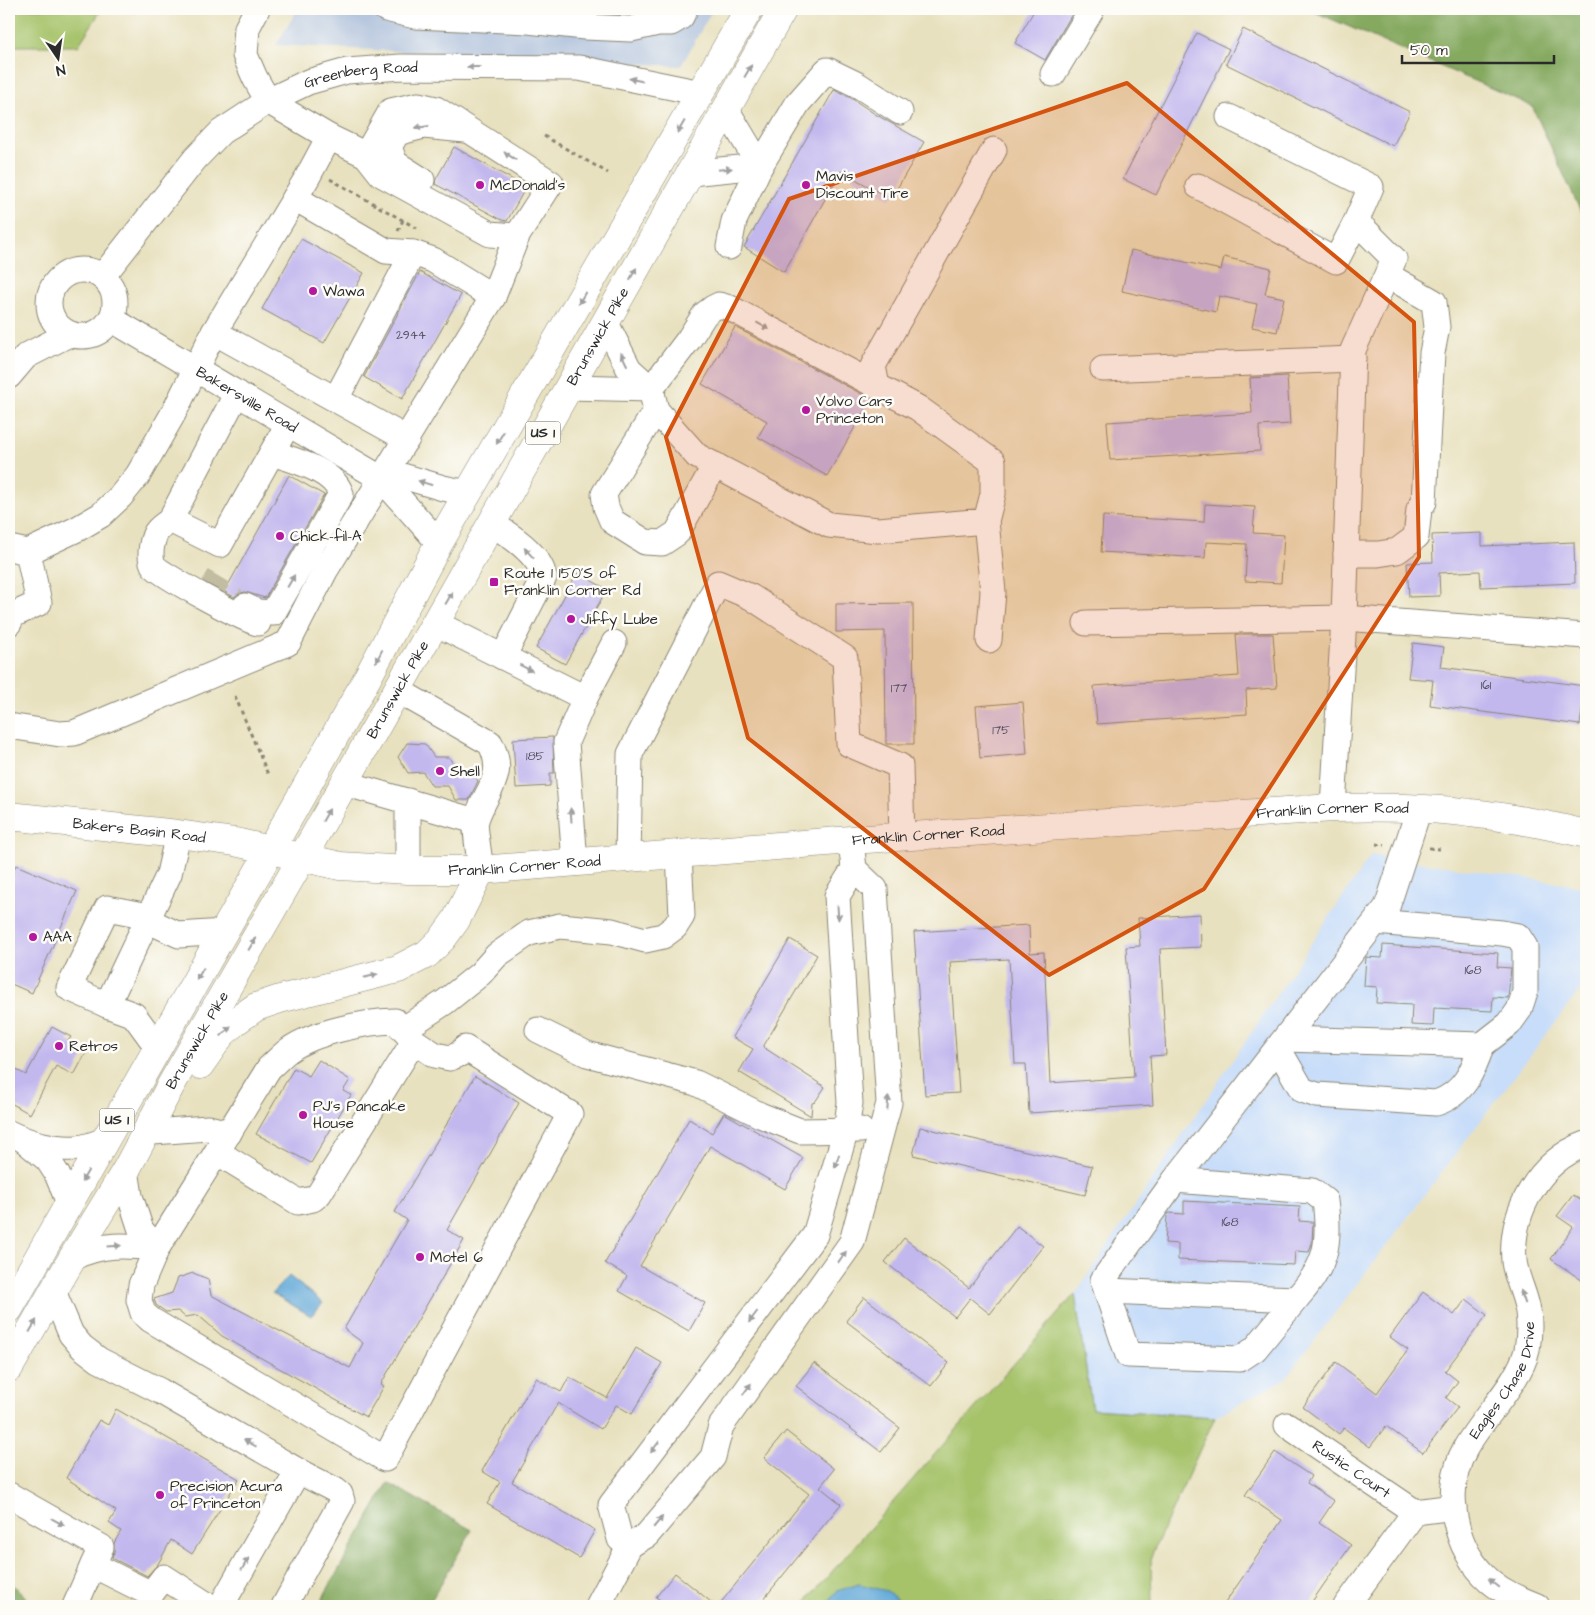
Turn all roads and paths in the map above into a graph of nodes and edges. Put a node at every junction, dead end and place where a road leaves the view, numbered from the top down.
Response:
1 (257, 9) edge
2 (386, 9) edge
3 (686, 9) edge
4 (749, 9) edge
5 (783, 9) edge
6 (1092, 9) edge
7 (520, 15) edge
8 (1053, 74) dead end
9 (701, 93) junction
10 (268, 101) junction
11 (726, 109) junction
12 (900, 112) dead end
13 (1229, 117) dead end
14 (471, 131) junction
15 (544, 136) dead end
16 (328, 137) junction
17 (994, 150) dead end
18 (366, 155) junction
19 (760, 166) junction
20 (608, 173) dead end
21 (690, 173) junction
22 (330, 178) dead end
23 (1198, 186) dead end
24 (295, 198) junction
25 (1355, 224) junction
26 (517, 236) junction
27 (417, 242) junction
28 (729, 247) dead end
29 (1391, 267) junction
30 (102, 277) junction
31 (493, 297) junction
32 (49, 298) junction
33 (111, 319) junction
34 (606, 323) junction
35 (214, 332) junction
36 (69, 334) junction
37 (26, 356) junction
38 (1353, 359) junction
39 (197, 370) junction
40 (1103, 370) dead end
41 (9, 376) edge
42 (877, 386) junction
43 (569, 387) junction
44 (237, 394) junction
45 (336, 399) junction
46 (653, 400) junction
47 (288, 424) junction
48 (407, 438) junction
49 (272, 453) junction
50 (715, 466) junction
51 (382, 479) junction
52 (468, 493) junction
53 (170, 520) junction
54 (986, 521) junction
55 (492, 524) junction
56 (439, 543) junction
57 (18, 550) edge
58 (1346, 554) junction
59 (150, 555) junction
60 (202, 581) tunnel mouth
61 (245, 606) tunnel mouth
62 (273, 613) junction
63 (1344, 618) junction
64 (9, 623) edge
65 (435, 623) junction
66 (1086, 623) dead end
67 (1586, 636) edge
68 (989, 640) dead end
69 (614, 643) dead end
70 (503, 657) junction
71 (397, 690) junction
72 (235, 696) dead end
73 (585, 698) junction
74 (9, 726) edge
75 (269, 777) dead end
76 (344, 783) junction
77 (408, 801) junction
78 (1333, 808) junction
79 (1420, 809) junction
80 (9, 816) edge
81 (475, 821) junction
82 (178, 834) junction
83 (1586, 834) edge
84 (902, 837) junction
85 (851, 840) junction
86 (270, 850) junction
87 (679, 854) junction
88 (302, 858) junction
89 (628, 859) junction
90 (575, 863) junction
91 (854, 869) junction
92 (408, 870) junction
93 (481, 870) junction
94 (147, 918) junction
95 (1376, 922) junction
96 (224, 932) junction
97 (880, 961) junction
98 (841, 964) junction
99 (107, 1005) junction
100 (538, 1030) dead end
101 (409, 1035) junction
102 (1317, 1040) junction
103 (1281, 1043) junction
104 (885, 1045) junction
105 (1482, 1045) junction
106 (847, 1047) junction
107 (158, 1048) junction
108 (1290, 1070) junction
109 (846, 1130) junction
110 (882, 1131) junction
111 (153, 1132) junction
112 (17, 1137) edge
113 (105, 1140) junction
114 (223, 1142) junction
115 (1586, 1144) edge
116 (126, 1170) junction
117 (1175, 1180) junction
118 (69, 1204) junction
119 (158, 1248) junction
120 (72, 1257) junction
121 (774, 1289) junction
122 (1107, 1291) junction
123 (53, 1292) junction
124 (1296, 1299) junction
125 (9, 1309) edge
126 (801, 1313) junction
127 (9, 1368) edge
128 (696, 1393) junction
129 (725, 1420) junction
130 (1287, 1425) dead end
131 (298, 1471) junction
132 (9, 1495) edge
133 (1454, 1507) junction
134 (1415, 1512) junction
135 (630, 1546) junction
136 (93, 1565) junction
137 (147, 1600) edge
138 (76, 1606) edge
139 (209, 1606) edge
140 (221, 1606) edge
141 (284, 1606) edge
142 (598, 1606) edge
143 (1346, 1606) edge
144 (1537, 1606) edge

1 - 10 street
2 - 7 street
3 - 7 street
4 - 9 main road, Brunswick Pike / US 1
11 -> 5 main road, Brunswick Pike / US 1
6 - 8 street
9 -> 10 street, Greenberg Road
9 -> 52 main road, Brunswick Pike / US 1
10 - 16 street
10 - 30 street, Greenberg Road
11 - 19 street
11 - 21 main road, Brunswick Pike / US 1
12 - 19 street
13 - 25 street
14 - 18 street
26 -> 14 street
14 -> 26 street
15 - 20 path
16 - 18 street
16 - 24 street
17 - 42 street
18 - 26 street
21 -> 19 street
19 - 28 street
34 -> 21 main road, Brunswick Pike / US 1
22 - 27 path
23 - 25 street
24 - 27 street
24 - 35 street
25 - 29 street
26 - 31 street
27 - 31 street
27 - 45 street
29 - 38 street
29 - 58 street
30 - 32 street
30 - 33 street
31 - 48 street
32 - 36 street
32 - 37 street
33 - 36 street
33 - 39 street, Bakersville Road
34 - 43 main road, Brunswick Pike / US 1
46 -> 34 street
35 - 39 street
35 - 45 street
36 - 37 street
37 - 41 street
38 - 40 street
38 - 58 street
39 - 44 street, Bakersville Road
39 - 57 street
46 -> 42 street
42 - 54 street
43 - 46 street
43 - 55 main road, Brunswick Pike / US 1
44 - 47 street, Bakersville Road
44 - 53 street
45 - 48 street
46 - 50 street
46 - 50 street
47 - 49 street
47 - 51 street, Bakersville Road
48 - 51 street
49 - 53 street
62 -> 49 street
50 - 54 street
52 -> 51 street
51 - 56 street, Bakersville Road
51 - 74 street
52 - 56 main road, Brunswick Pike / US 1
53 - 59 street
54 - 68 street
65 -> 55 main road, Brunswick Pike / US 1
70 -> 55 street
56 -> 86 main road, Brunswick Pike / US 1
57 - 64 street
58 - 63 street
59 - 60 street
59 - 62 street
61 - 62 street
63 - 66 street
63 - 67 street
63 - 78 street
65 - 70 street
65 - 71 main road, Brunswick Pike / US 1
69 - 73 street
70 -> 73 street
71 - 76 main road, Brunswick Pike / US 1
71 - 81 street
72 - 75 path
90 -> 73 street
76 - 77 street
88 -> 76 main road, Brunswick Pike / US 1
77 - 81 street
77 - 92 street
78 - 79 main road, Franklin Corner Road
78 - 84 main road, Franklin Corner Road
79 - 83 main road, Franklin Corner Road
79 - 95 street
80 - 82 main road, Bakers Basin Road
81 - 93 street
82 - 86 main road, Bakers Basin Road
82 - 94 street
84 - 85 main road, Franklin Corner Road
84 - 89 street
85 - 87 main road, Franklin Corner Road
85 - 91 street
86 - 88 main road, Franklin Corner Road
86 - 96 main road, Brunswick Pike / US 1
87 - 89 main road, Franklin Corner Road
87 - 101 street
88 - 92 main road, Franklin Corner Road
116 -> 88 main road, Brunswick Pike / US 1
89 - 90 main road, Franklin Corner Road
90 - 93 main road, Franklin Corner Road
91 - 97 street
91 -> 98 street
92 - 93 main road, Franklin Corner Road
111 -> 93 main road
94 - 96 street
94 - 99 street
94 - 99 street
95 - 103 street
95 - 105 street
96 -> 107 main road, Brunswick Pike / US 1
97 - 98 street
97 - 104 street
98 - 106 street
99 - 107 street
100 - 109 street
101 - 114 street
101 - 114 street
101 - 119 street
102 - 103 street
102 - 105 street
102 - 108 street
103 - 108 street
103 - 117 street
104 - 106 street
110 -> 104 street
105 - 108 street
106 - 109 street
107 - 113 main road, Brunswick Pike / US 1
109 - 110 street
109 -> 121 street
126 -> 110 street
111 - 114 street
111 - 116 main road
112 - 113 street
112 - 118 street
113 -> 118 main road, Brunswick Pike / US 1
114 - 119 street
133 -> 115 street, Eagles Chase Drive
116 - 119 street
116 - 120 main road, Brunswick Pike / US 1
117 - 122 street
117 - 124 street
118 - 125 main road, Brunswick Pike / US 1
120 -> 119 street
120 - 123 main road, Brunswick Pike / US 1
121 - 126 street
121 -> 128 street
122 - 124 street
122 - 124 street
127 -> 123 main road, Brunswick Pike / US 1
131 -> 123 street
129 -> 126 street
128 - 129 street
128 -> 135 street
135 -> 129 street
130 - 134 street, Rustic Court
140 -> 131 street
131 - 141 street
132 -> 136 street
133 - 134 street
144 -> 133 street, Eagles Chase Drive
134 - 143 street
135 - 142 street
136 - 137 street
136 - 138 street
137 - 139 street

